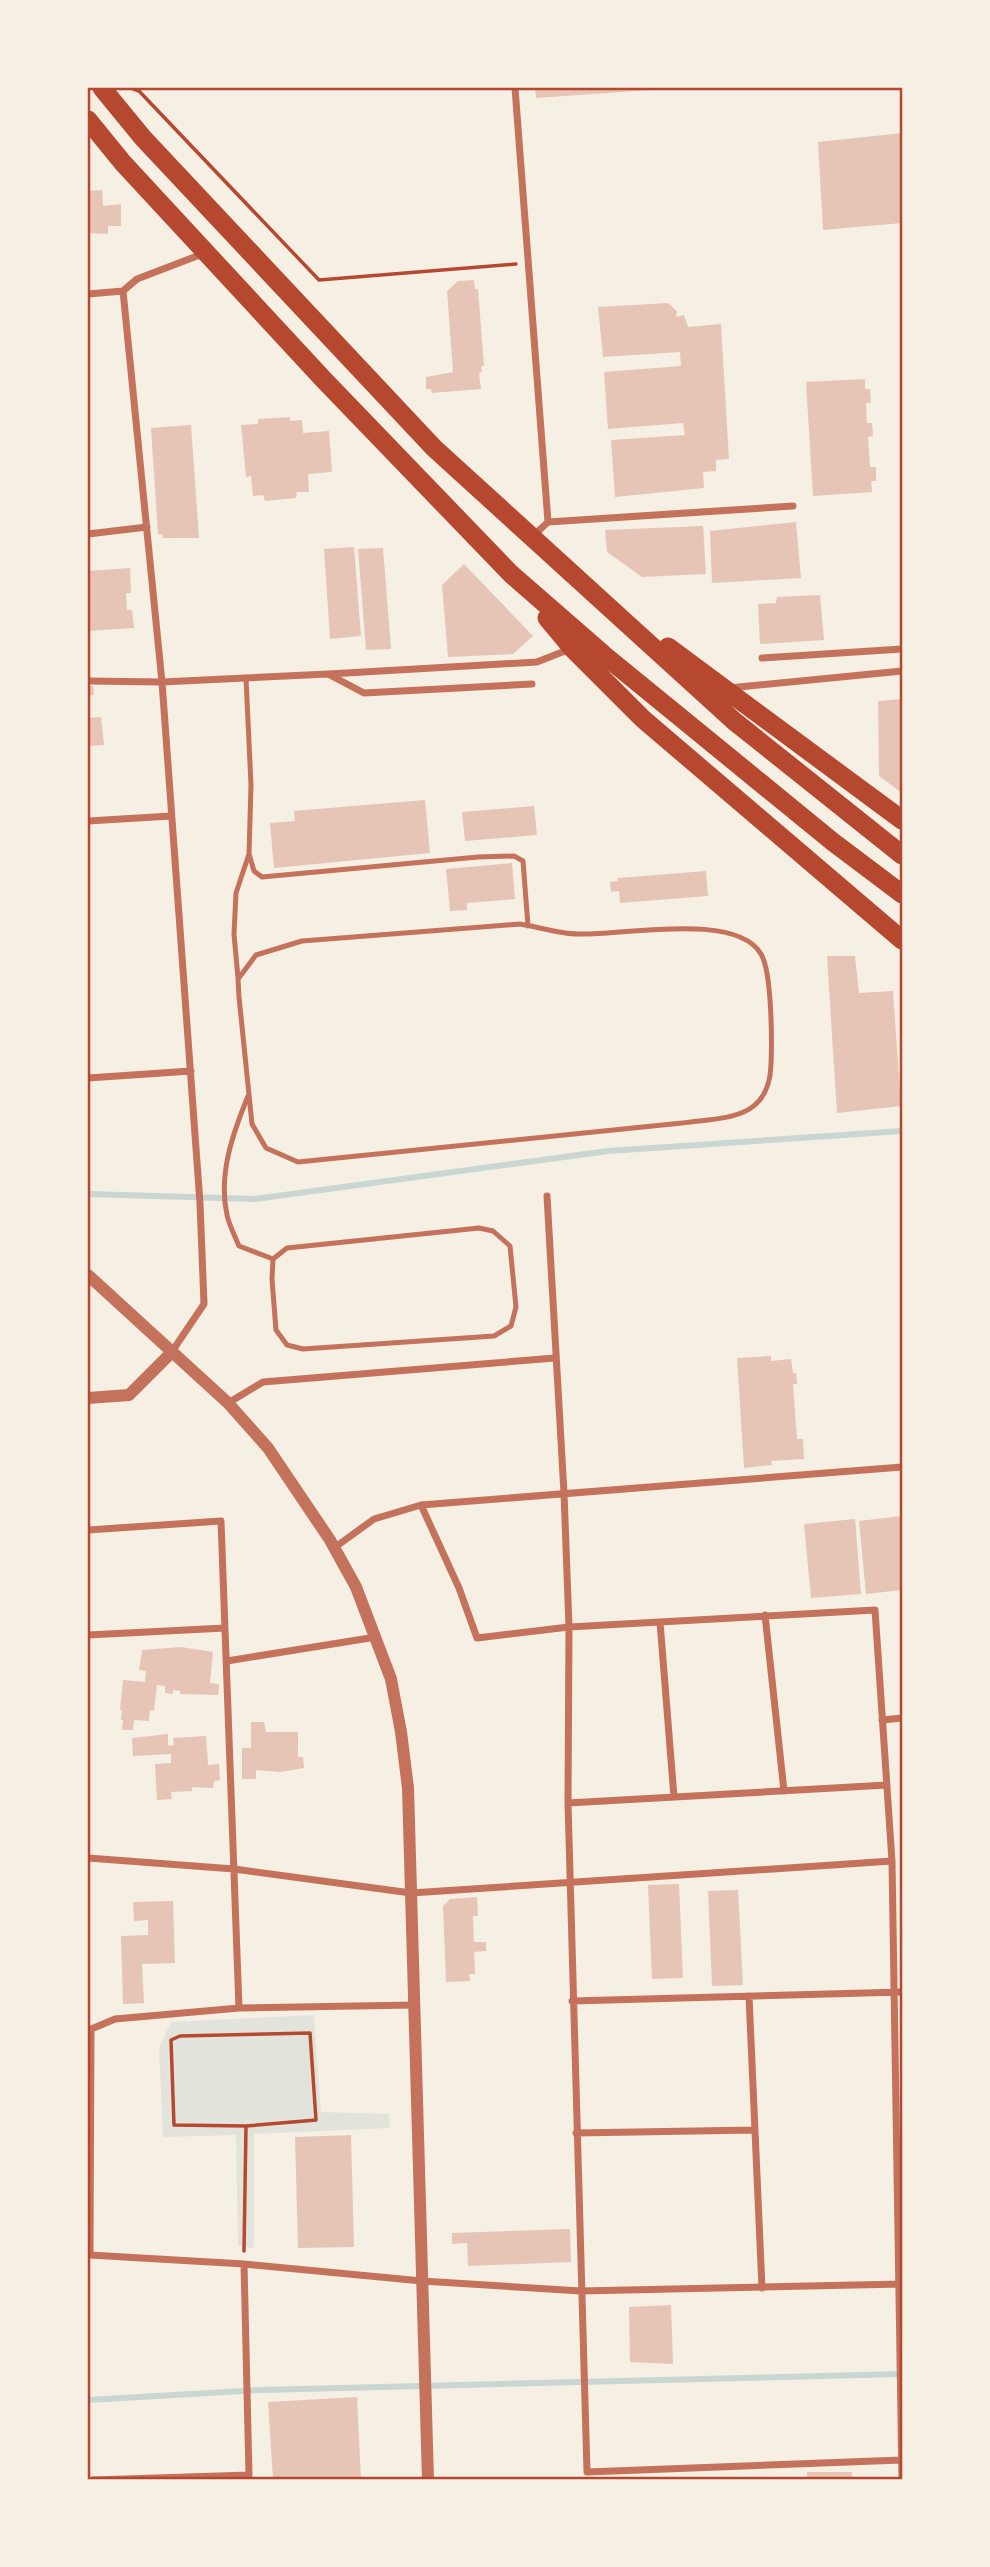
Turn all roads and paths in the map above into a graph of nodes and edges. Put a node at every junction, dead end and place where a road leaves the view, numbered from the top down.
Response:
1 (102, 88) edge
2 (131, 88) edge
3 (515, 88) edge
4 (88, 120) edge
5 (206, 253) junction
6 (528, 263) junction
7 (123, 291) junction
8 (88, 294) edge
9 (793, 506) dead end
10 (548, 522) junction
11 (147, 527) junction
12 (88, 534) edge
13 (531, 538) junction
14 (511, 574) junction
15 (577, 580) junction
16 (572, 648) junction
17 (902, 649) edge
18 (762, 658) dead end
19 (902, 671) edge
20 (328, 674) junction
21 (246, 678) junction
22 (88, 681) edge
23 (162, 682) junction
24 (532, 684) dead end
25 (725, 689) junction
26 (171, 816) junction
27 (902, 820) edge
28 (88, 821) edge
29 (249, 854) junction
30 (902, 855) edge
31 (902, 894) edge
32 (528, 926) junction
33 (902, 940) edge
34 (239, 979) junction
35 (191, 1071) junction
36 (88, 1078) edge
37 (248, 1094) junction
38 (547, 1196) dead end
39 (273, 1259) junction
40 (88, 1275) edge
41 (171, 1353) junction
42 (555, 1358) junction
43 (88, 1398) edge
44 (228, 1403) junction
45 (902, 1467) edge
46 (564, 1493) junction
47 (421, 1504) junction
48 (88, 1530) edge
49 (334, 1548) junction
50 (765, 1615) junction
51 (660, 1622) junction
52 (225, 1628) junction
53 (569, 1628) junction
54 (88, 1635) edge
55 (376, 1637) junction
56 (227, 1661) junction
57 (902, 1718) edge
58 (883, 1720) junction
59 (887, 1786) junction
60 (784, 1791) junction
61 (674, 1797) junction
62 (568, 1803) junction
63 (88, 1858) edge
64 (892, 1861) junction
65 (234, 1868) junction
66 (571, 1881) junction
67 (411, 1893) junction
68 (898, 1992) edge
69 (749, 1996) junction
70 (572, 2001) junction
71 (414, 2006) junction
72 (239, 2007) junction
73 (89, 2030) edge
74 (246, 2126) junction
75 (754, 2130) junction
76 (576, 2133) junction
77 (899, 2137) edge
78 (89, 2255) edge
79 (244, 2264) junction
80 (422, 2281) junction
81 (901, 2284) edge
82 (762, 2288) junction
83 (580, 2291) junction
84 (902, 2460) edge
85 (249, 2477) edge
86 (93, 2480) edge
87 (428, 2480) edge
88 (902, 2480) edge

1 - 13 highway
2 - 6 path
3 - 6 street
4 - 5 highway
5 - 7 street
5 - 14 highway
6 - 10 street
7 - 8 street
7 - 11 street
9 - 10 street
10 - 13 street
11 - 12 street
11 - 23 street
13 - 15 highway
14 - 16 highway
14 - 31 highway
15 - 25 highway
15 - 30 highway
16 - 20 street
16 - 33 highway
17 - 18 street
19 - 25 street
20 - 21 street
20 - 24 street
21 - 23 street
21 - 29 lane
22 - 23 street
23 - 26 street
25 - 27 highway
26 - 28 street
26 - 35 street
29 - 32 lane
29 - 34 lane
32 - 34 lane
32 - 37 lane
34 - 37 lane
35 - 36 street
35 - 41 street
37 - 39 lane
38 - 42 street
39 - 39 lane
40 - 41 street
41 - 43 street
41 - 44 street
42 - 44 street
42 - 46 street
44 - 49 street
45 - 46 street
46 - 47 street
46 - 53 street
47 - 49 street
47 - 53 street
48 - 52 street
49 - 55 street
50 - 51 street
50 - 58 street
50 - 60 street
51 - 53 street
51 - 61 street
52 - 54 street
52 - 56 street
53 - 62 street
55 - 56 street
55 - 67 street
56 - 65 street
57 - 58 street
58 - 59 street
59 - 60 street
59 - 64 street
60 - 61 street
61 - 62 street
62 - 66 street
63 - 65 street
64 - 66 street
64 - 68 street
65 - 67 street
65 - 72 street
66 - 67 street
66 - 70 street
67 - 71 street
68 - 69 street
68 - 77 street
69 - 70 street
69 - 75 street
70 - 76 street
71 - 72 street
71 - 80 street
72 - 73 street
73 - 78 street
74 - 74 path
74 - 79 path
75 - 76 street
75 - 82 street
76 - 83 street
77 - 81 street
78 - 79 street
79 - 80 street
79 - 85 street
80 - 83 street
80 - 87 street
81 - 82 street
81 - 84 street
82 - 83 street
83 - 84 street
84 - 88 street
85 - 86 street

